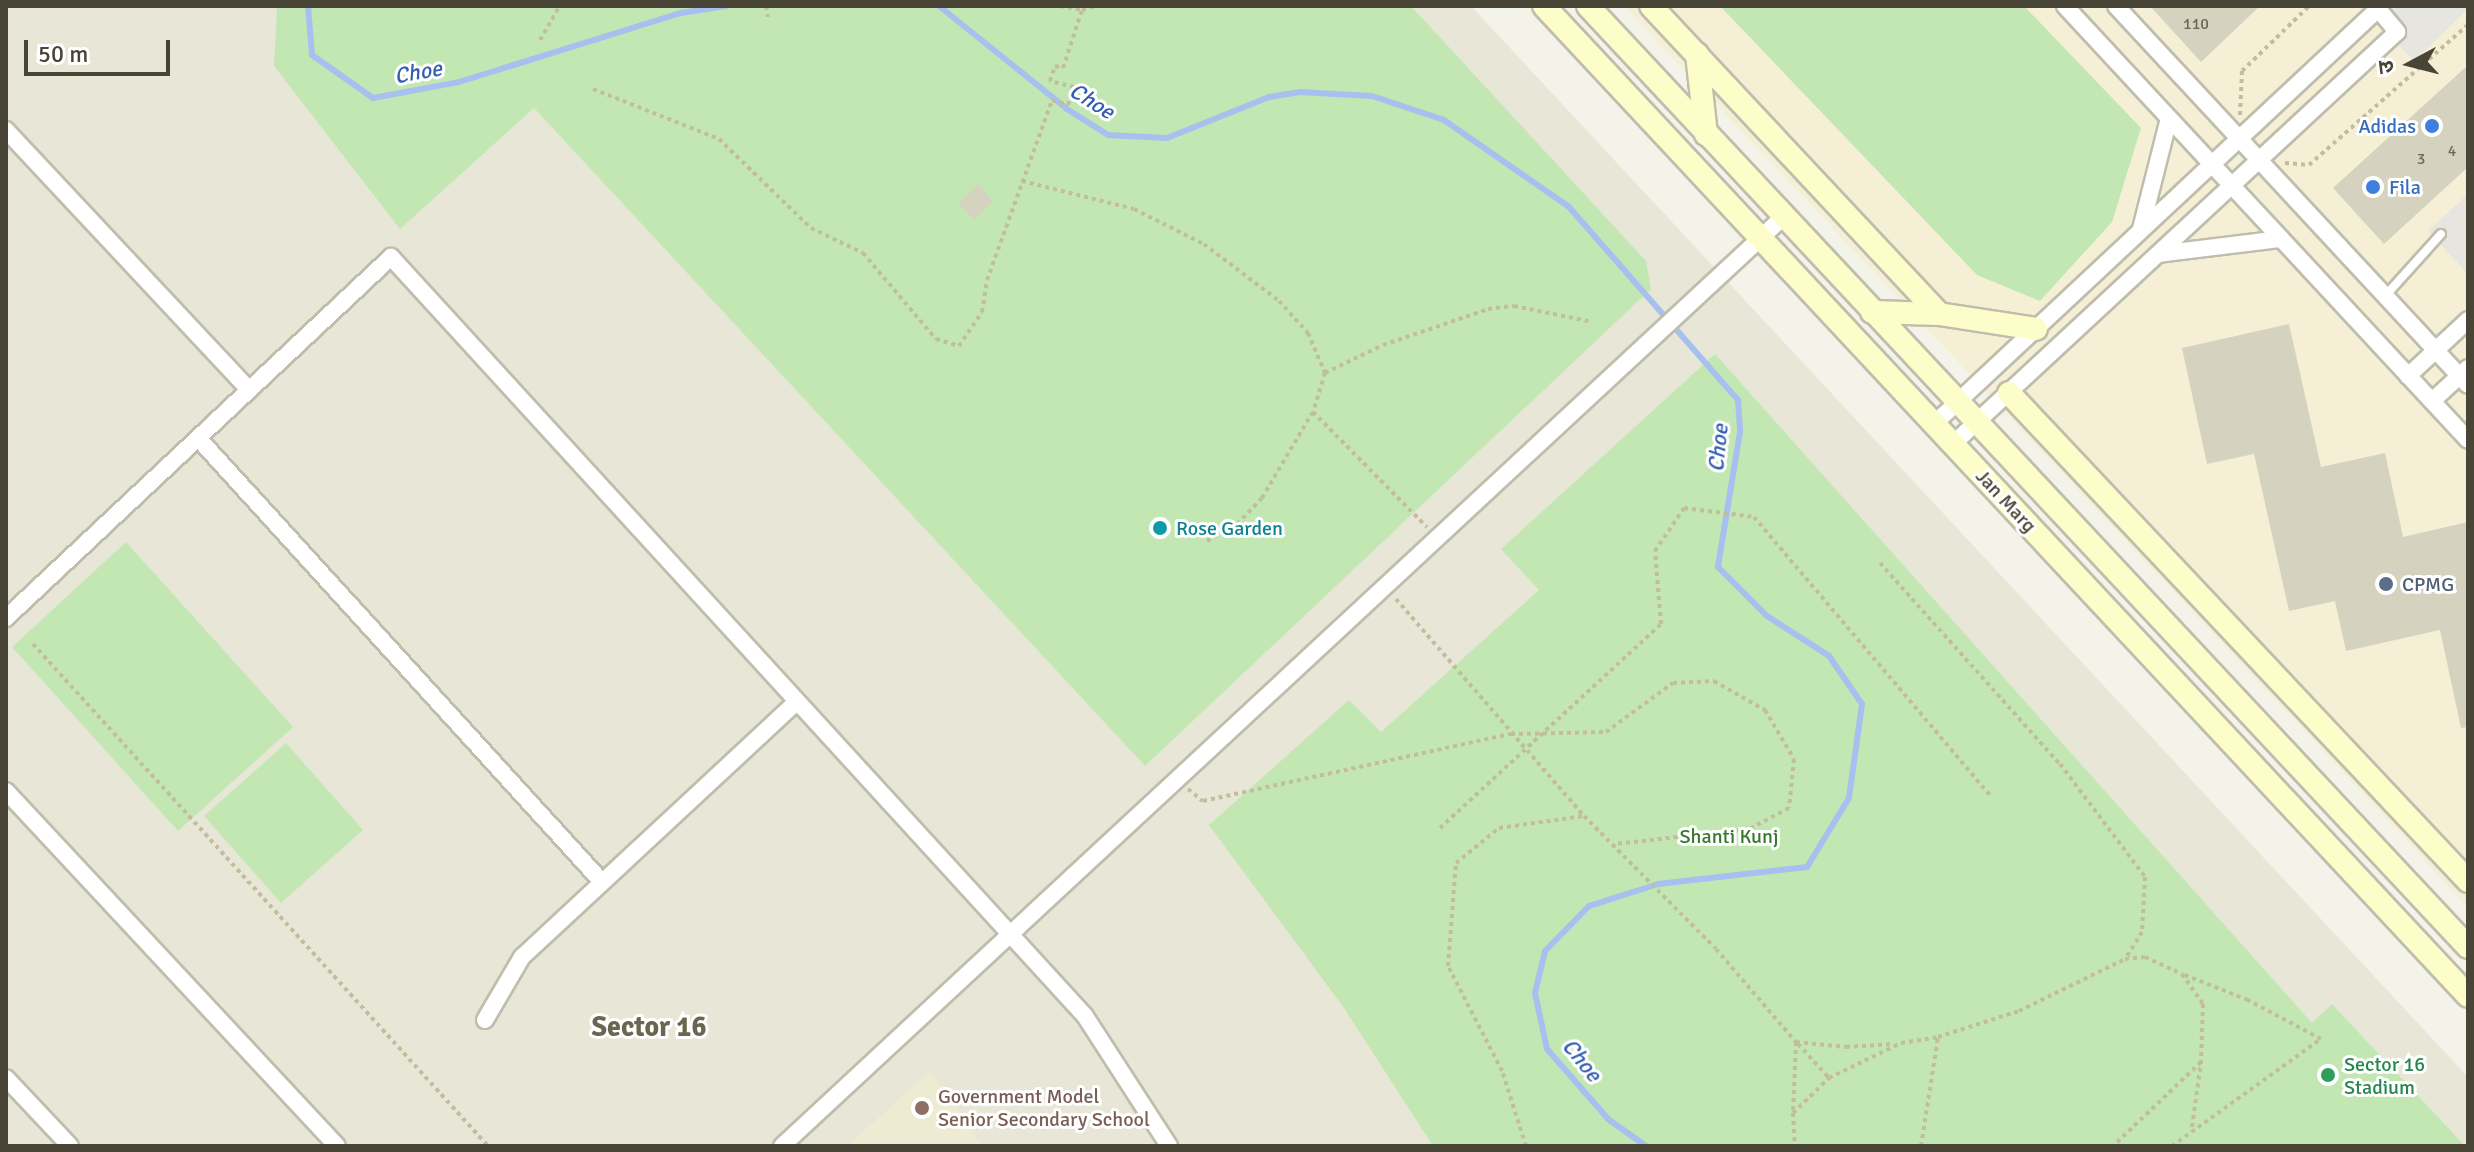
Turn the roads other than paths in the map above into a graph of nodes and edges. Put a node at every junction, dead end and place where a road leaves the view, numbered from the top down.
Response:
1 (1544, 6) edge
2 (1588, 6) edge
3 (1651, 6) edge
4 (2065, 6) edge
5 (2116, 6) edge
6 (1697, 54) junction
7 (2169, 118) junction
8 (6, 130) edge
9 (1706, 134) junction
10 (2239, 139) junction
11 (2259, 160) junction
12 (2212, 164) junction
13 (2232, 186) junction
14 (1783, 217) junction
15 (2141, 231) junction
16 (2441, 234) dead end
17 (1761, 238) junction
18 (2281, 239) junction
19 (2158, 254) junction
20 (2385, 296) junction
21 (1872, 312) junction
22 (1939, 314) junction
23 (2468, 320) edge
24 (2036, 329) junction
25 (2436, 350) junction
26 (2408, 376) junction
27 (2465, 376) edge
28 (249, 390) junction
29 (2009, 393) junction
30 (2432, 401) junction
31 (1957, 403) junction
32 (1976, 423) junction
33 (1934, 424) junction
34 (198, 438) junction
35 (2468, 440) edge
36 (1953, 444) junction
37 (6, 618) edge
38 (796, 702) junction
39 (6, 791) edge
40 (2468, 881) edge
41 (602, 882) junction
42 (1008, 935) junction
43 (2468, 947) edge
44 (2468, 996) edge
45 (485, 1020) dead end
46 (6, 1078) edge
47 (70, 1146) edge
48 (337, 1146) edge
49 (782, 1146) edge
50 (1169, 1146) edge

1 - 17 main road, Jan Marg
2 - 9 main road, Jan Marg
3 - 6 main road
4 - 7 street
5 - 10 street
6 - 9 main road
6 - 22 main road
7 - 12 street
7 - 15 street
8 - 28 street
9 - 14 main road, Jan Marg
10 - 11 street
10 - 11 street
10 - 12 street
11 - 13 street
11 - 20 street
12 - 13 street
12 - 15 street
13 - 18 street
13 - 19 street
14 - 17 street
14 - 21 main road, Jan Marg
15 - 24 street
16 - 20 lane
17 - 33 main road, Jan Marg
17 - 42 street
18 - 19 street
18 - 26 street
19 - 29 street
20 - 25 street
21 - 22 main road
21 - 31 main road, Jan Marg
22 - 24 main road
23 - 25 street
24 - 31 street
25 - 26 street
25 - 27 street
26 - 30 street
27 - 30 street
28 - 34 street
28 - 38 street
29 - 32 street
29 - 40 main road
30 - 35 street
31 - 32 main road, Jan Marg
31 - 33 street
32 - 36 street
32 - 43 main road, Jan Marg
33 - 36 main road, Jan Marg
34 - 37 street
34 - 41 street
36 - 44 main road, Jan Marg
38 - 41 street
38 - 42 street
39 - 48 street
41 - 45 street
42 - 49 street
42 - 50 street
46 - 47 street

